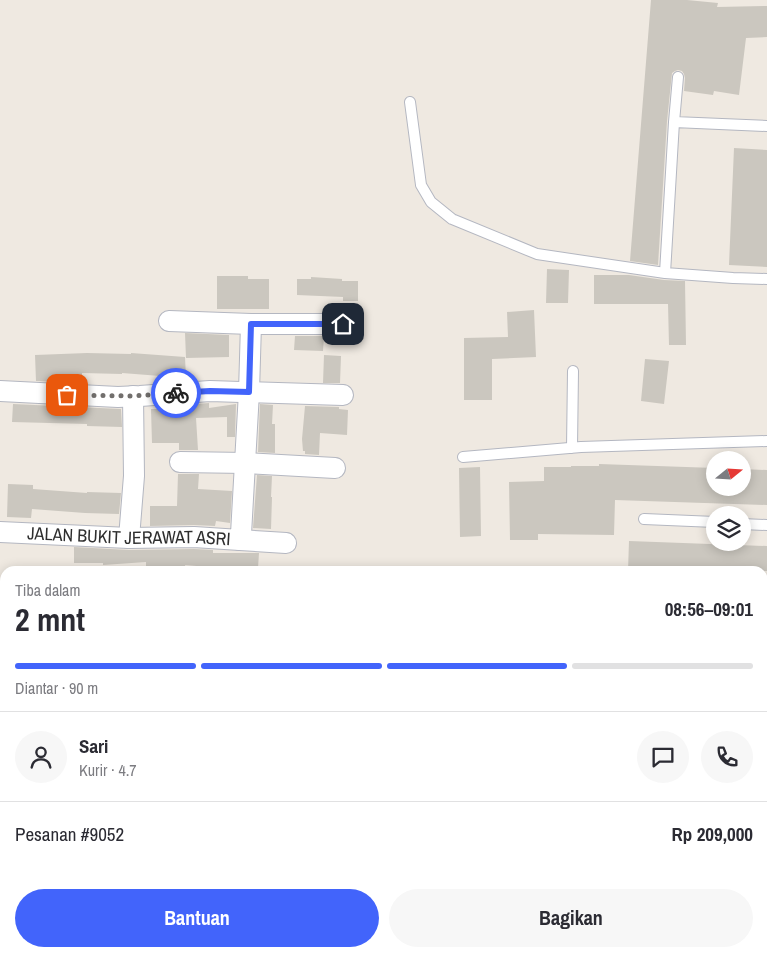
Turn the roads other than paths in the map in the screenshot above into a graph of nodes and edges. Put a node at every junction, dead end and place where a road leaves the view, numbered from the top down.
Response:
1 (678, 77) dead end
2 (410, 102) dead end
3 (674, 122) junction
4 (767, 126) edge
5 (665, 274) junction
6 (767, 279) edge
7 (169, 321) dead end
8 (251, 324) junction
9 (343, 324) dead end
10 (573, 371) dead end
11 (0, 391) edge
12 (249, 392) junction
13 (343, 395) dead end
14 (133, 396) junction
15 (767, 441) edge
16 (572, 448) junction
17 (463, 457) dead end
18 (180, 462) dead end
19 (246, 463) junction
20 (335, 468) dead end
21 (644, 520) dead end
22 (706, 522) edge
23 (751, 524) edge
24 (767, 525) edge
25 (0, 532) edge
26 (129, 538) junction
27 (240, 540) junction
28 (286, 543) dead end

1 - 3 lane
2 - 5 lane
3 - 4 lane
3 - 5 lane
5 - 6 lane
7 - 8 street
8 - 9 street
8 - 12 street, JALAN BUKIT JERAWAT ASRI
10 - 16 lane
11 - 14 street
12 - 13 street
12 - 14 street
12 - 19 street, JALAN BUKIT JERAWAT ASRI
14 - 26 street
15 - 16 lane
16 - 17 lane
18 - 19 street
19 - 20 street
19 - 27 street, JALAN BUKIT JERAWAT ASRI
21 - 22 lane
23 - 24 lane
25 - 26 street, JALAN BUKIT JERAWAT ASRI
26 - 27 street, JALAN BUKIT JERAWAT ASRI
27 - 28 street

